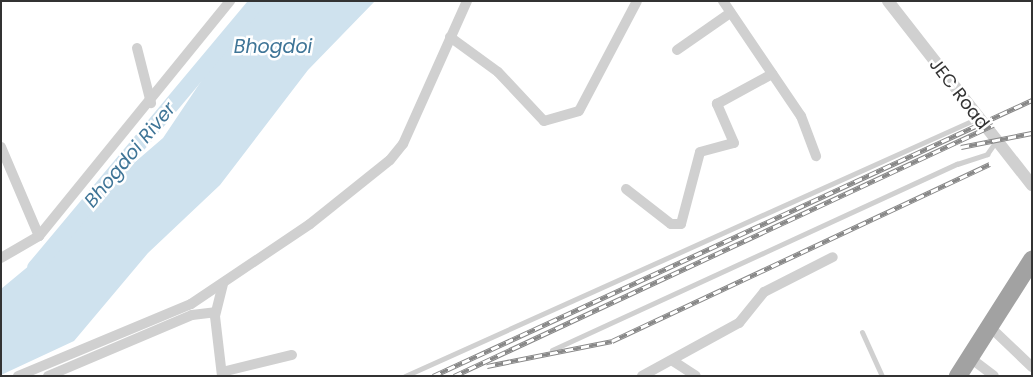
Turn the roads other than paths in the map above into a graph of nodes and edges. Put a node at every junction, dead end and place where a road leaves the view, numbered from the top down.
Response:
1 (230, 1) edge
2 (467, 1) edge
3 (637, 1) edge
4 (723, 1) edge
5 (888, 1) edge
6 (222, 6) edge
7 (730, 13) junction
8 (450, 37) junction
9 (137, 48) dead end
10 (677, 50) dead end
11 (772, 74) junction
12 (151, 102) junction
13 (978, 118) junction
14 (996, 141) junction
15 (1, 147) edge
16 (816, 156) dead end
17 (1032, 185) edge
18 (626, 189) dead end
19 (39, 236) junction
20 (833, 257) dead end
21 (1, 258) edge
22 (1032, 260) edge
23 (223, 284) junction
24 (215, 312) junction
25 (988, 326) junction
26 (862, 332) dead end
27 (552, 350) dead end
28 (292, 355) dead end
29 (970, 357) junction
30 (673, 361) junction
31 (1032, 367) edge
32 (222, 374) edge
33 (18, 376) edge
34 (48, 376) edge
35 (405, 376) edge
36 (642, 376) edge
37 (696, 376) edge
38 (882, 376) edge
39 (958, 376) edge
40 (994, 376) edge

1 - 6 street
2 - 8 street
3 - 8 street
4 - 7 street
5 - 13 street, JEC Road
6 - 12 street
7 - 10 street
7 - 11 street
8 - 23 street
9 - 12 street
11 - 16 street
11 - 18 street
12 - 19 street
13 - 14 street, JEC Road
13 - 35 lane
14 - 17 street, JEC Road
14 - 27 lane
15 - 19 street
19 - 21 street
20 - 30 street
22 - 25 highway
23 - 24 street
23 - 33 street
24 - 32 street
24 - 34 street
25 - 29 highway
25 - 31 street
26 - 38 lane
28 - 32 street
29 - 39 highway
29 - 40 street
30 - 36 street
30 - 37 street

